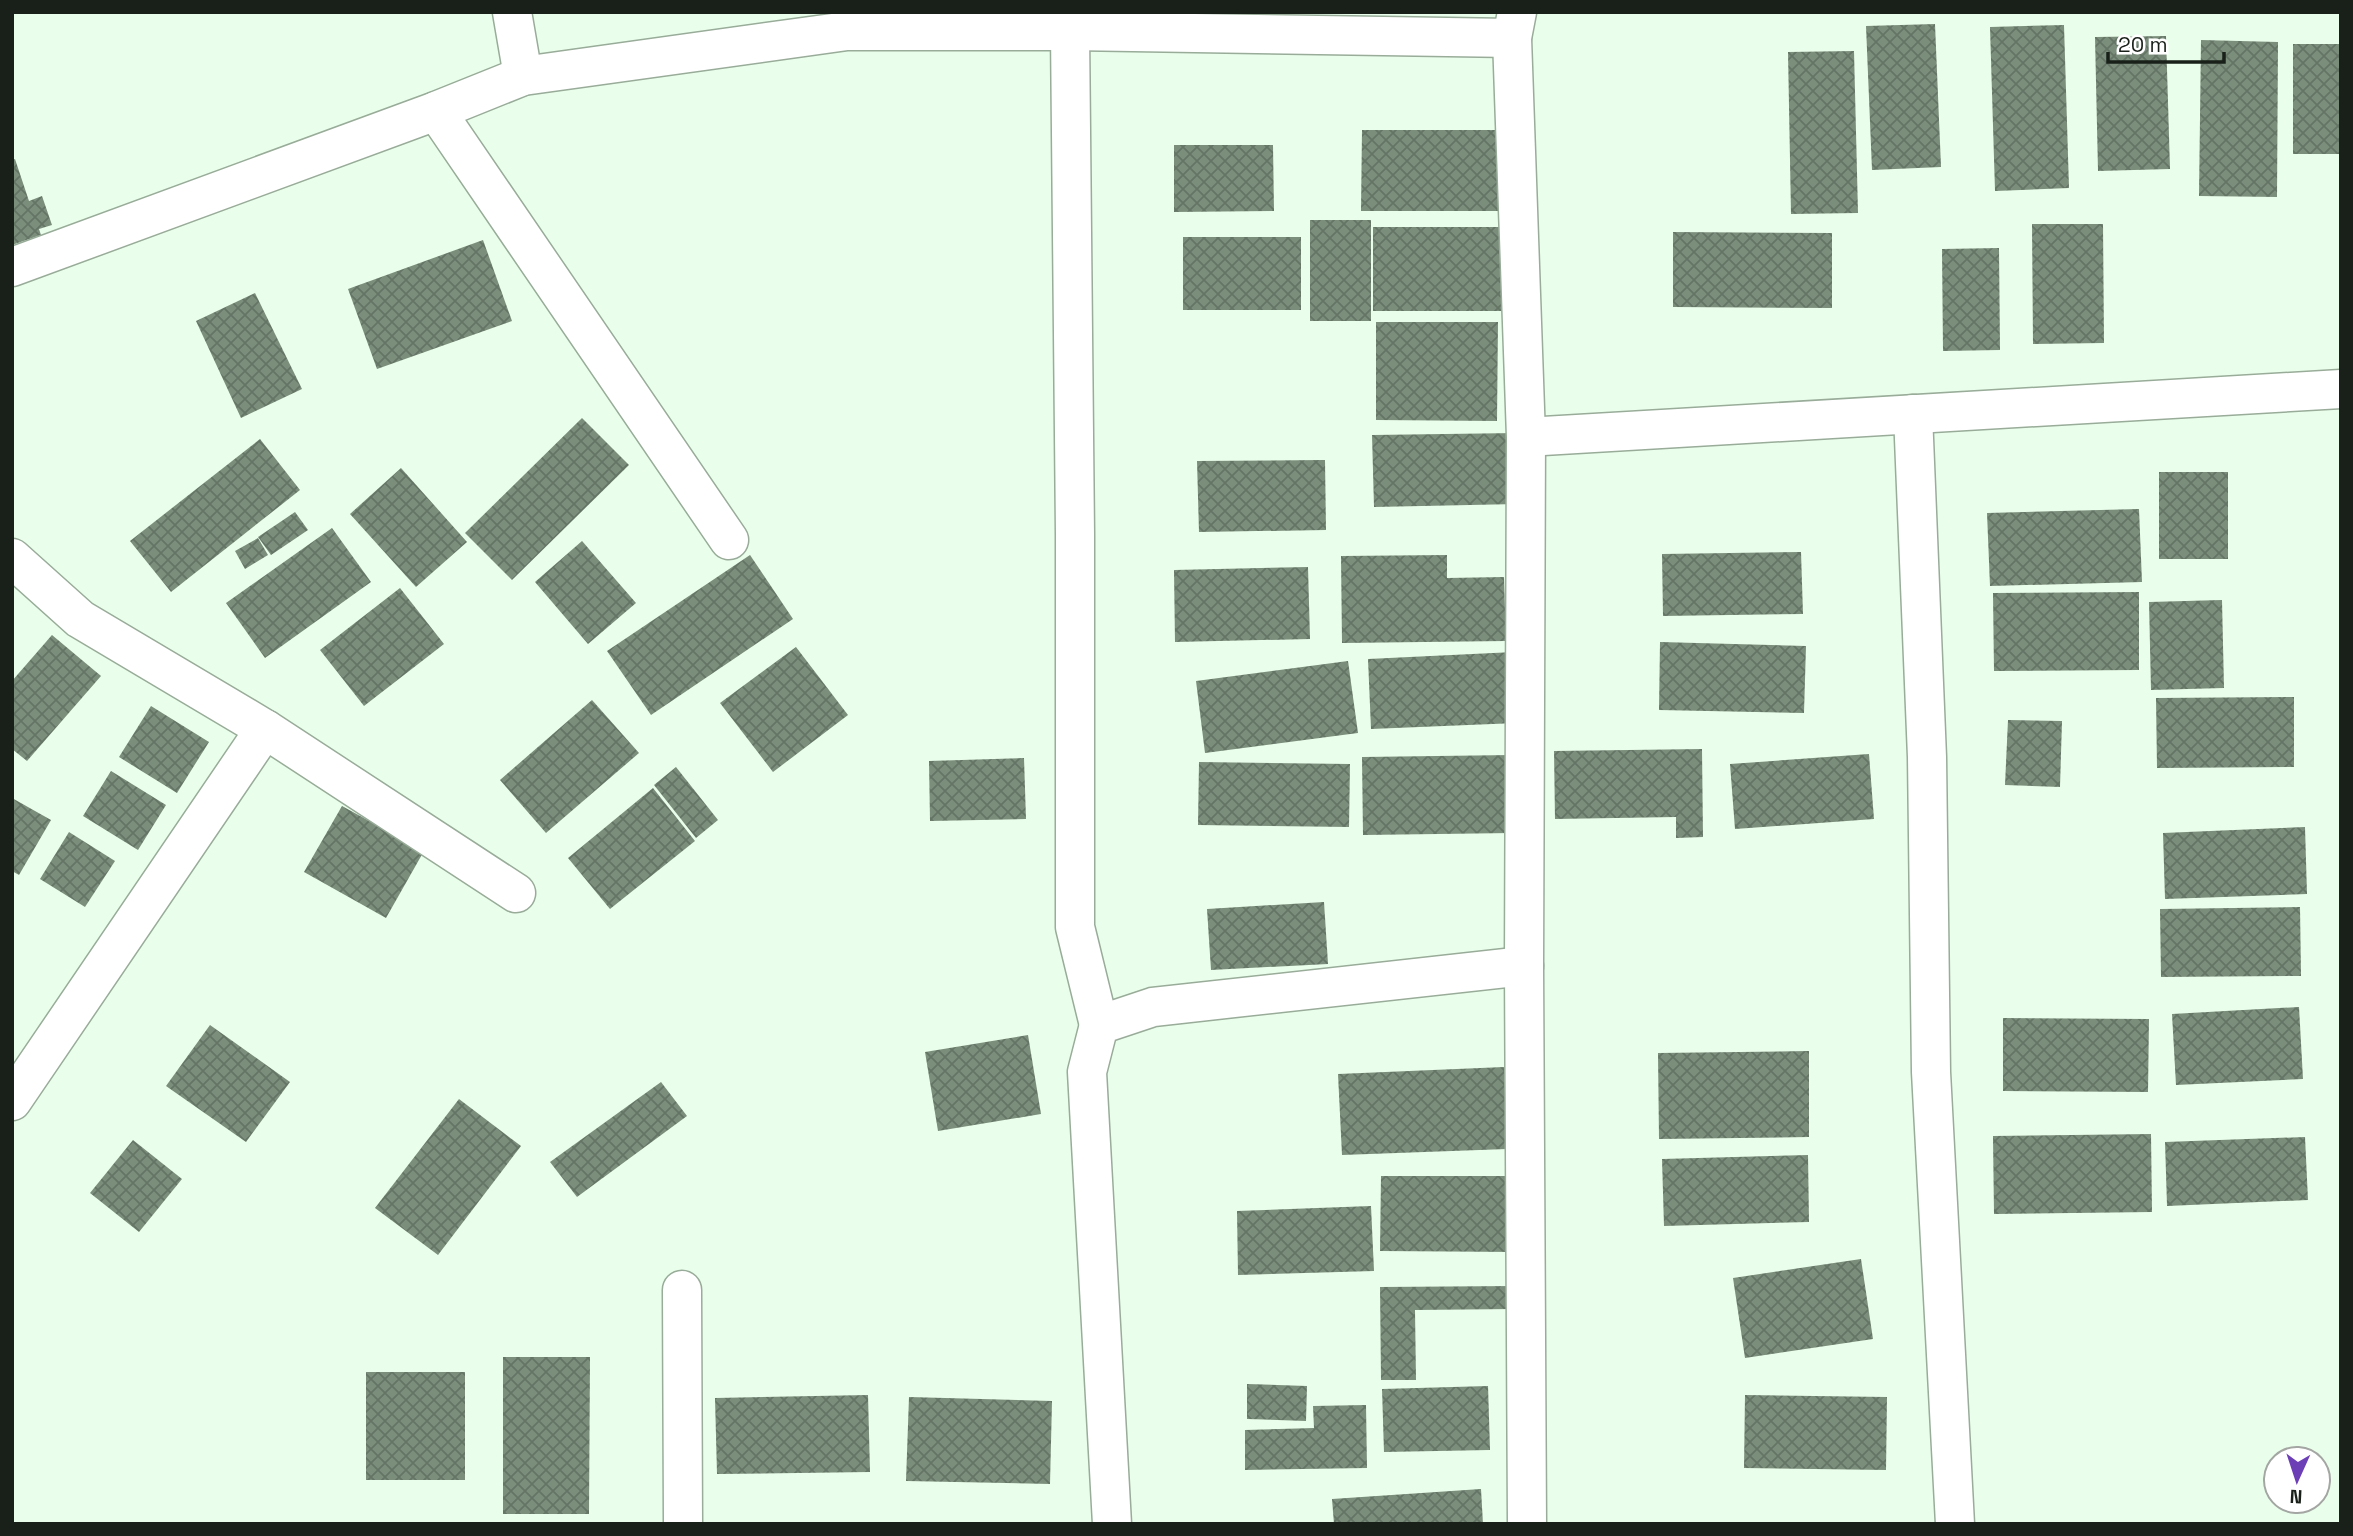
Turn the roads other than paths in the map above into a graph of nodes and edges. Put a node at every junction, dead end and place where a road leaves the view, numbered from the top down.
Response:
1 (512, 12) edge
2 (1514, 25) edge
3 (1069, 31) junction
4 (523, 76) junction
5 (436, 111) junction
6 (12, 267) edge
7 (2341, 389) edge
8 (1913, 414) junction
9 (1526, 437) junction
10 (729, 540) dead end
11 (12, 558) edge
12 (265, 729) junction
13 (516, 893) dead end
14 (1524, 966) junction
15 (1099, 1025) junction
16 (12, 1101) edge
17 (682, 1290) dead end
18 (683, 1524) edge
19 (1112, 1524) edge
20 (1527, 1524) edge
21 (1955, 1524) edge

1 - 4 street
2 - 3 street
2 - 9 street
3 - 4 street
3 - 15 street
4 - 5 street
5 - 6 street
5 - 10 street
7 - 8 street
8 - 9 street
8 - 21 street
9 - 14 street
11 - 12 street
12 - 13 street
12 - 16 street
14 - 15 street
14 - 20 street
15 - 19 street
17 - 18 street

